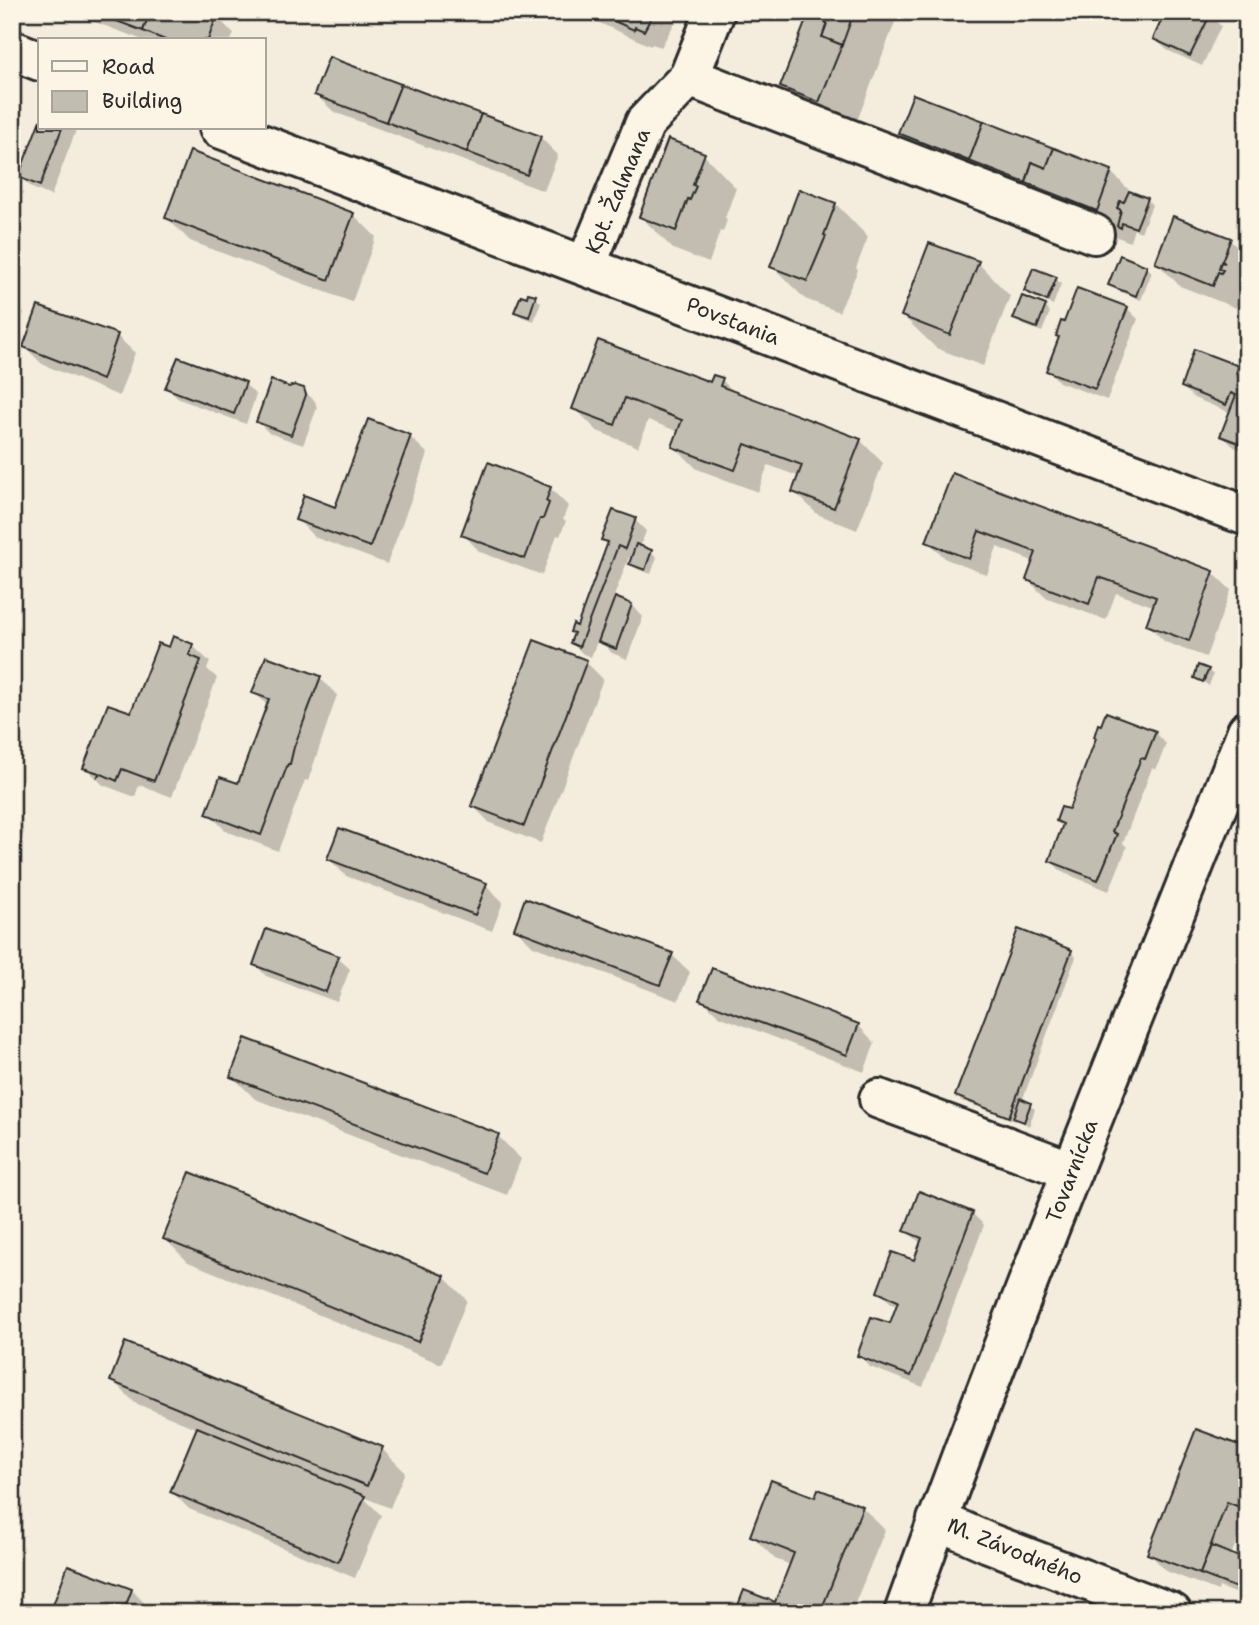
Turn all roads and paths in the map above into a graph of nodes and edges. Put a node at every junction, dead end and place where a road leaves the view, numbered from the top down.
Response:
1 (715, 12) edge
2 (12, 50) edge
3 (38, 60) edge
4 (689, 77) junction
5 (224, 130) edge
6 (1094, 234) dead end
7 (586, 265) junction
8 (1247, 516) edge
9 (1244, 747) edge
10 (879, 1099) dead end
11 (1072, 1171) junction
12 (937, 1520) junction
13 (904, 1613) edge
14 (1172, 1613) edge

1 - 4 street, Kpt. Žalmana
2 - 3 street
4 - 6 street
4 - 7 street, Kpt. Žalmana
5 - 7 street, Povstania
7 - 8 street, Povstania
9 - 11 street, Tovarnícka
10 - 11 street
11 - 12 street, Tovarnícka
12 - 13 street, Tovarnícka
12 - 14 street, M. Závodného

